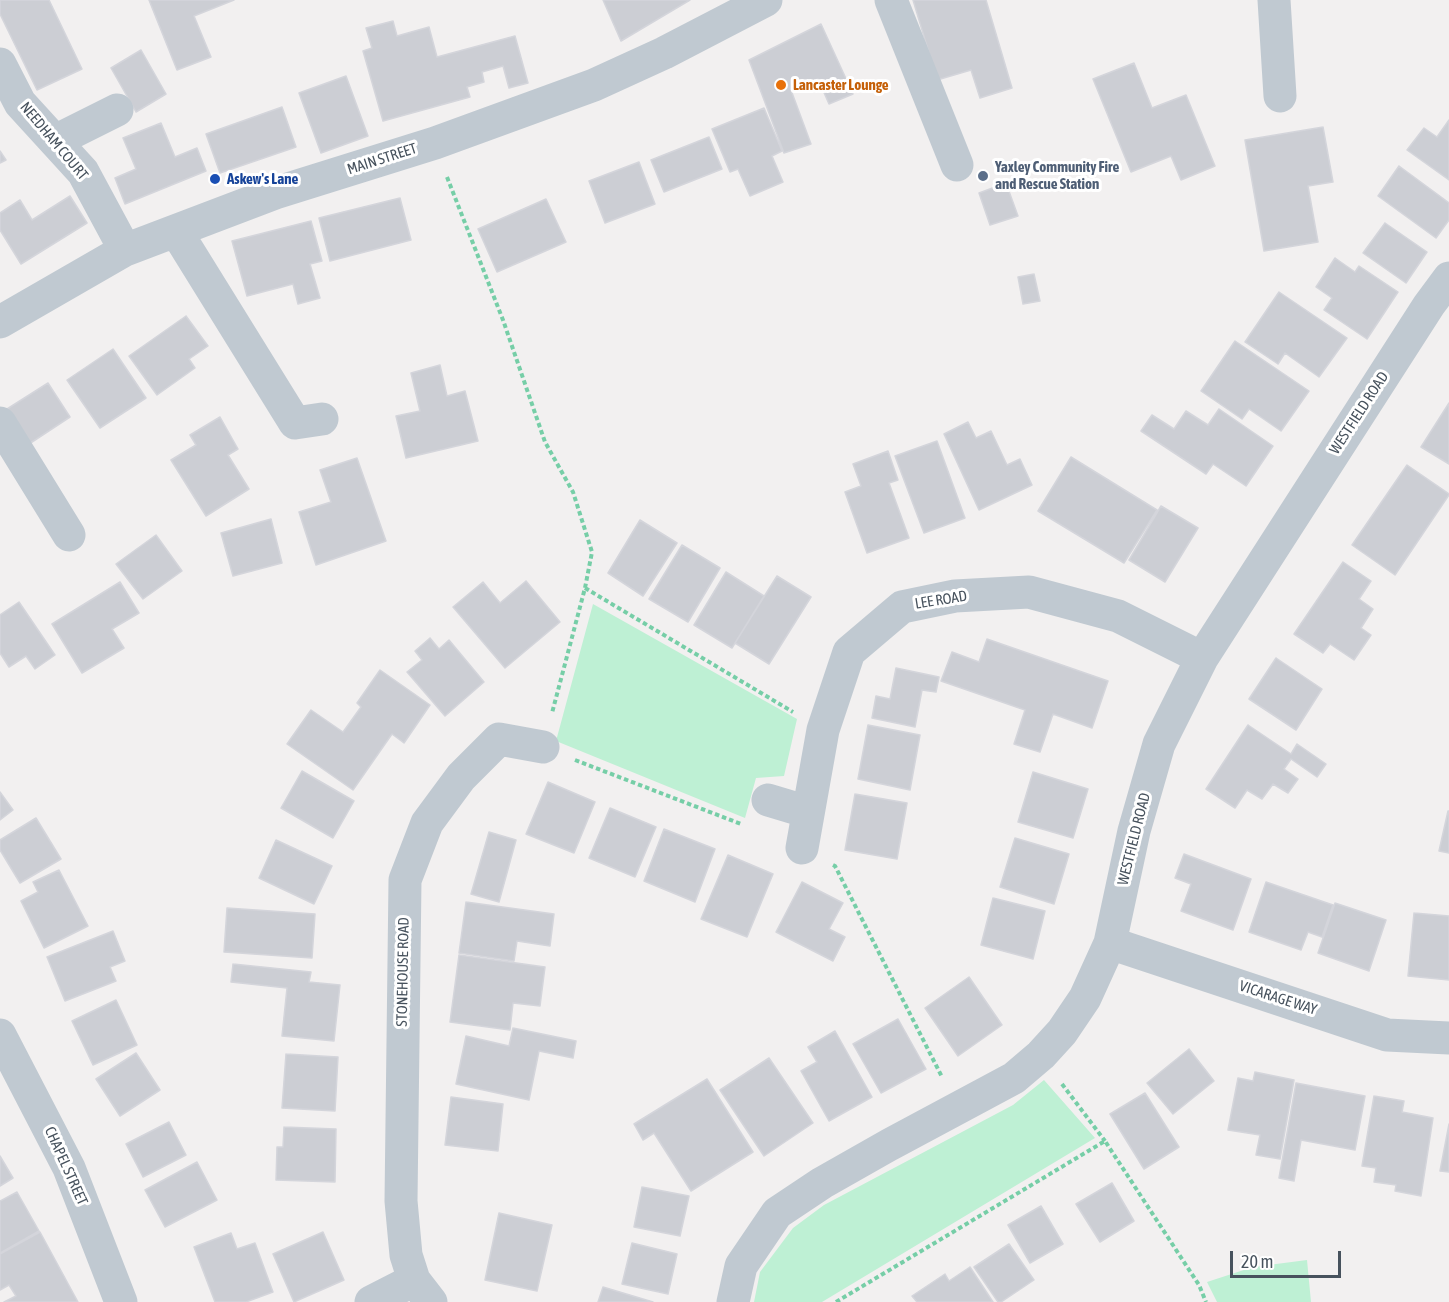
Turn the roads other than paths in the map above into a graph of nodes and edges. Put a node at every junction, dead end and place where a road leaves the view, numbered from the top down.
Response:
1 (766, 0) edge
2 (891, 0) edge
3 (1274, 0) edge
4 (0, 64) edge
5 (1280, 96) dead end
6 (117, 110) dead end
7 (55, 141) junction
8 (957, 165) dead end
9 (176, 231) junction
10 (124, 250) junction
11 (1449, 278) edge
12 (0, 322) edge
13 (322, 419) dead end
14 (0, 423) edge
15 (69, 535) dead end
16 (1202, 658) junction
17 (543, 747) road end
18 (768, 800) dead end
19 (808, 812) junction
20 (802, 848) road end
21 (1110, 943) junction
22 (0, 1035) edge
23 (1449, 1038) edge
24 (422, 1291) edge
25 (121, 1302) edge
26 (371, 1302) edge
27 (733, 1302) edge

1 - 9 street, MAIN STREET
2 - 8 street
3 - 5 street
4 - 7 street, NEEDHAM COURT
6 - 7 street
7 - 10 street, NEEDHAM COURT
9 - 10 street, MAIN STREET
9 - 13 street
10 - 12 street, MAIN STREET
11 - 16 street, WESTFIELD ROAD
14 - 15 street
16 - 19 street, LEE ROAD
16 - 21 street, WESTFIELD ROAD
17 - 24 street, STONEHOUSE ROAD
18 - 19 street
19 - 20 street, LEE ROAD
21 - 23 street, VICARAGE WAY
21 - 27 street, WESTFIELD ROAD
22 - 25 street, CHAPEL STREET
24 - 26 street, STONEHOUSE ROAD

